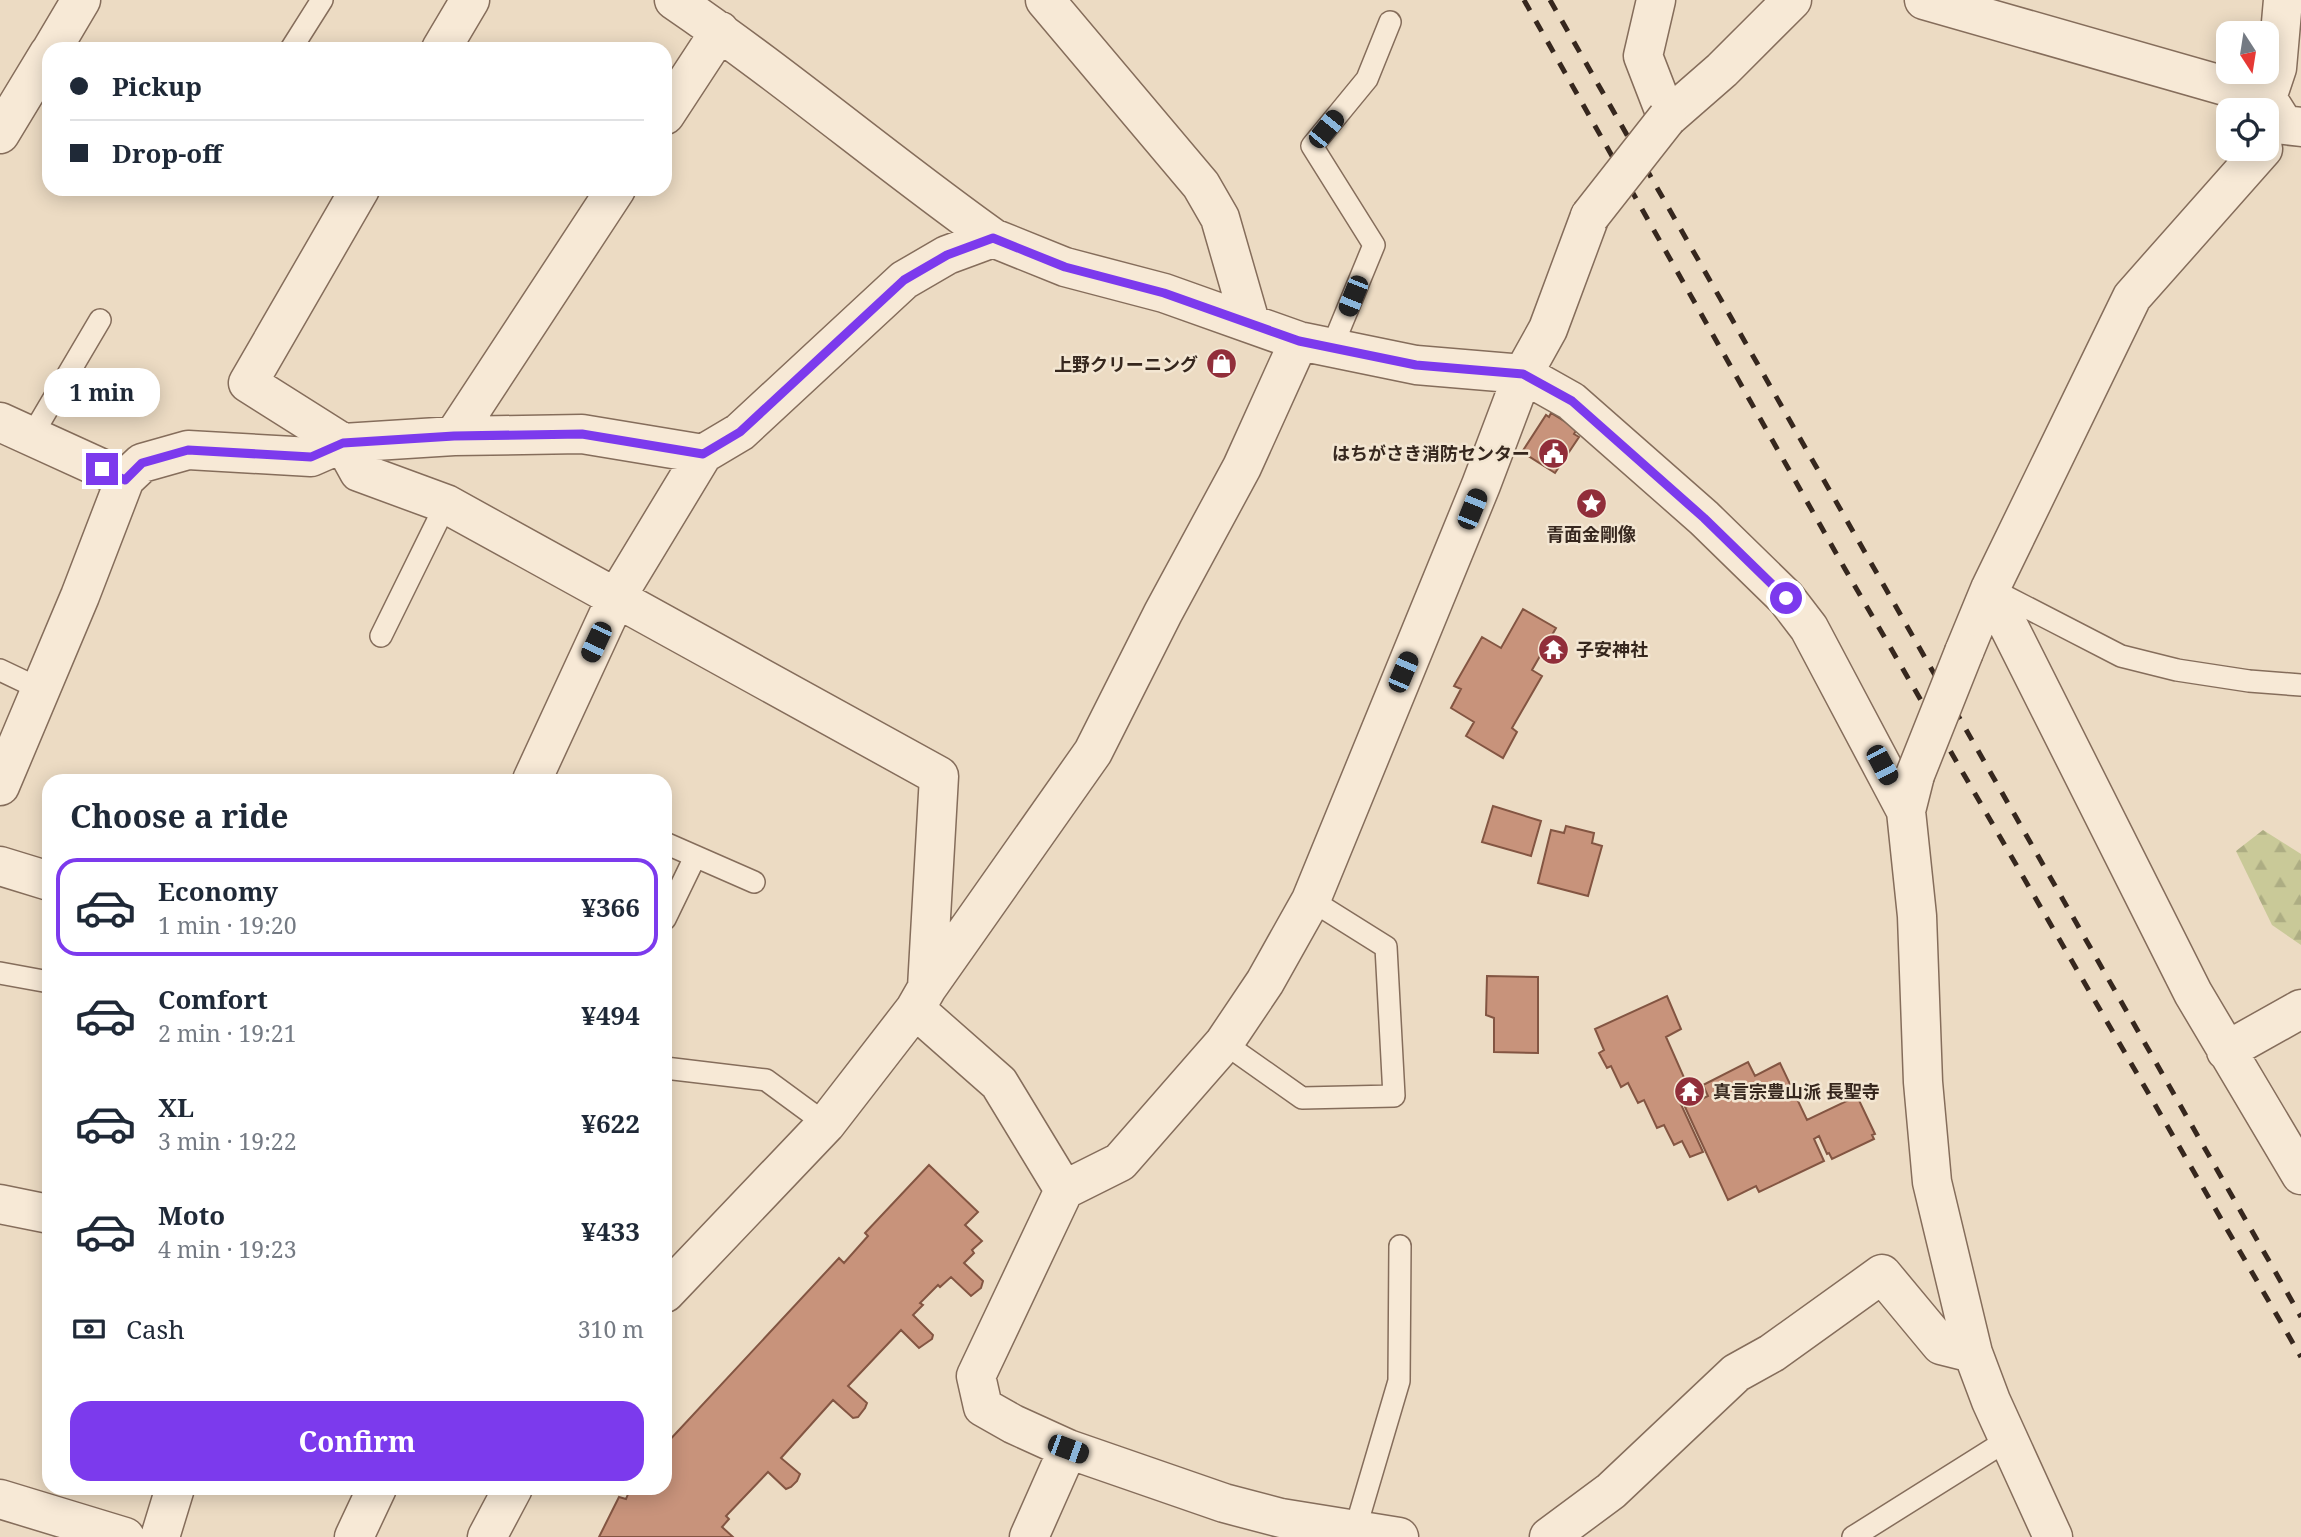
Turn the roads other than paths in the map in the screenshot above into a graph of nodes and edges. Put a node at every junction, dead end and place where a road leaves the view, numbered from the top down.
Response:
1 (81, 0) edge
2 (322, 0) edge
3 (470, 0) edge
4 (674, 0) edge
5 (1045, 0) edge
6 (1656, 0) edge
7 (1792, 0) edge
8 (1924, 0) edge
9 (2283, 0) edge
10 (1390, 22) dead end
11 (720, 31) junction
12 (55, 42) edge
13 (295, 42) edge
14 (445, 42) edge
15 (42, 64) edge
16 (2277, 98) edge
17 (672, 104) edge
18 (2216, 107) edge
19 (1667, 118) junction
20 (0, 134) edge
21 (2249, 161) edge
22 (356, 196) edge
23 (611, 196) edge
24 (993, 238) junction
25 (100, 320) dead end
26 (1250, 322) junction
27 (1315, 344) junction
28 (1523, 374) junction
29 (15, 430) edge
30 (454, 436) junction
31 (343, 443) junction
32 (703, 454) junction
33 (125, 480) junction
34 (446, 504) junction
35 (1990, 589) junction
36 (617, 596) junction
37 (382, 636) dead end
38 (0, 670) edge
39 (2301, 684) edge
40 (40, 689) junction
41 (535, 774) edge
42 (0, 786) edge
43 (1911, 793) junction
44 (672, 846) edge
45 (695, 857) junction
46 (0, 866) edge
47 (42, 879) edge
48 (754, 882) dead end
49 (1311, 900) junction
50 (672, 905) edge
51 (0, 973) edge
52 (42, 981) edge
53 (921, 998) junction
54 (2301, 1009) edge
55 (1224, 1043) junction
56 (2226, 1051) junction
57 (672, 1069) edge
58 (826, 1124) junction
59 (2301, 1175) edge
60 (1064, 1190) junction
61 (0, 1204) edge
62 (42, 1213) edge
63 (1400, 1246) dead end
64 (672, 1286) edge
65 (1973, 1353) junction
66 (2009, 1439) junction
67 (1068, 1449) junction
68 (173, 1495) edge
69 (374, 1495) edge
70 (509, 1495) edge
71 (0, 1499) edge
72 (1355, 1530) junction
73 (125, 1537) edge
74 (160, 1537) edge
75 (354, 1537) edge
76 (487, 1537) edge
77 (1029, 1537) edge
78 (1398, 1537) edge
79 (1549, 1537) edge
80 (1853, 1537) edge
81 (2053, 1537) edge

1 - 12 street
2 - 13 lane
3 - 14 street
4 - 11 street
5 - 26 street
6 - 19 street
7 - 19 street
8 - 18 street
9 - 16 street
10 - 27 lane
11 - 17 street
11 - 24 street
15 - 20 street
19 - 28 street, bridge
21 - 35 street
22 - 31 street
23 - 30 street
24 - 26 street
24 - 32 street
25 - 29 lane
26 - 27 street
27 - 28 street
27 - 53 street
28 - 43 street
28 - 49 street
29 - 33 street
30 - 31 street
30 - 32 street
31 - 33 street
31 - 34 street
32 - 36 street
33 - 40 street
34 - 36 street
34 - 37 lane
35 - 39 lane
35 - 43 street, bridge
35 - 56 street
36 - 41 street
36 - 53 street
38 - 40 lane
40 - 42 street
43 - 65 street
44 - 45 lane
45 - 48 lane
45 - 50 lane
46 - 47 street
49 - 55 street
49 - 55 lane
51 - 52 lane
53 - 58 street
53 - 60 street
54 - 56 street
55 - 60 street
56 - 59 street
57 - 58 lane
58 - 64 street
60 - 67 street
61 - 62 street
63 - 72 lane
65 - 66 street
65 - 79 street
66 - 80 lane
66 - 81 street
67 - 72 street
67 - 77 street
68 - 74 street
69 - 75 street
70 - 76 street
71 - 73 street
72 - 78 street

